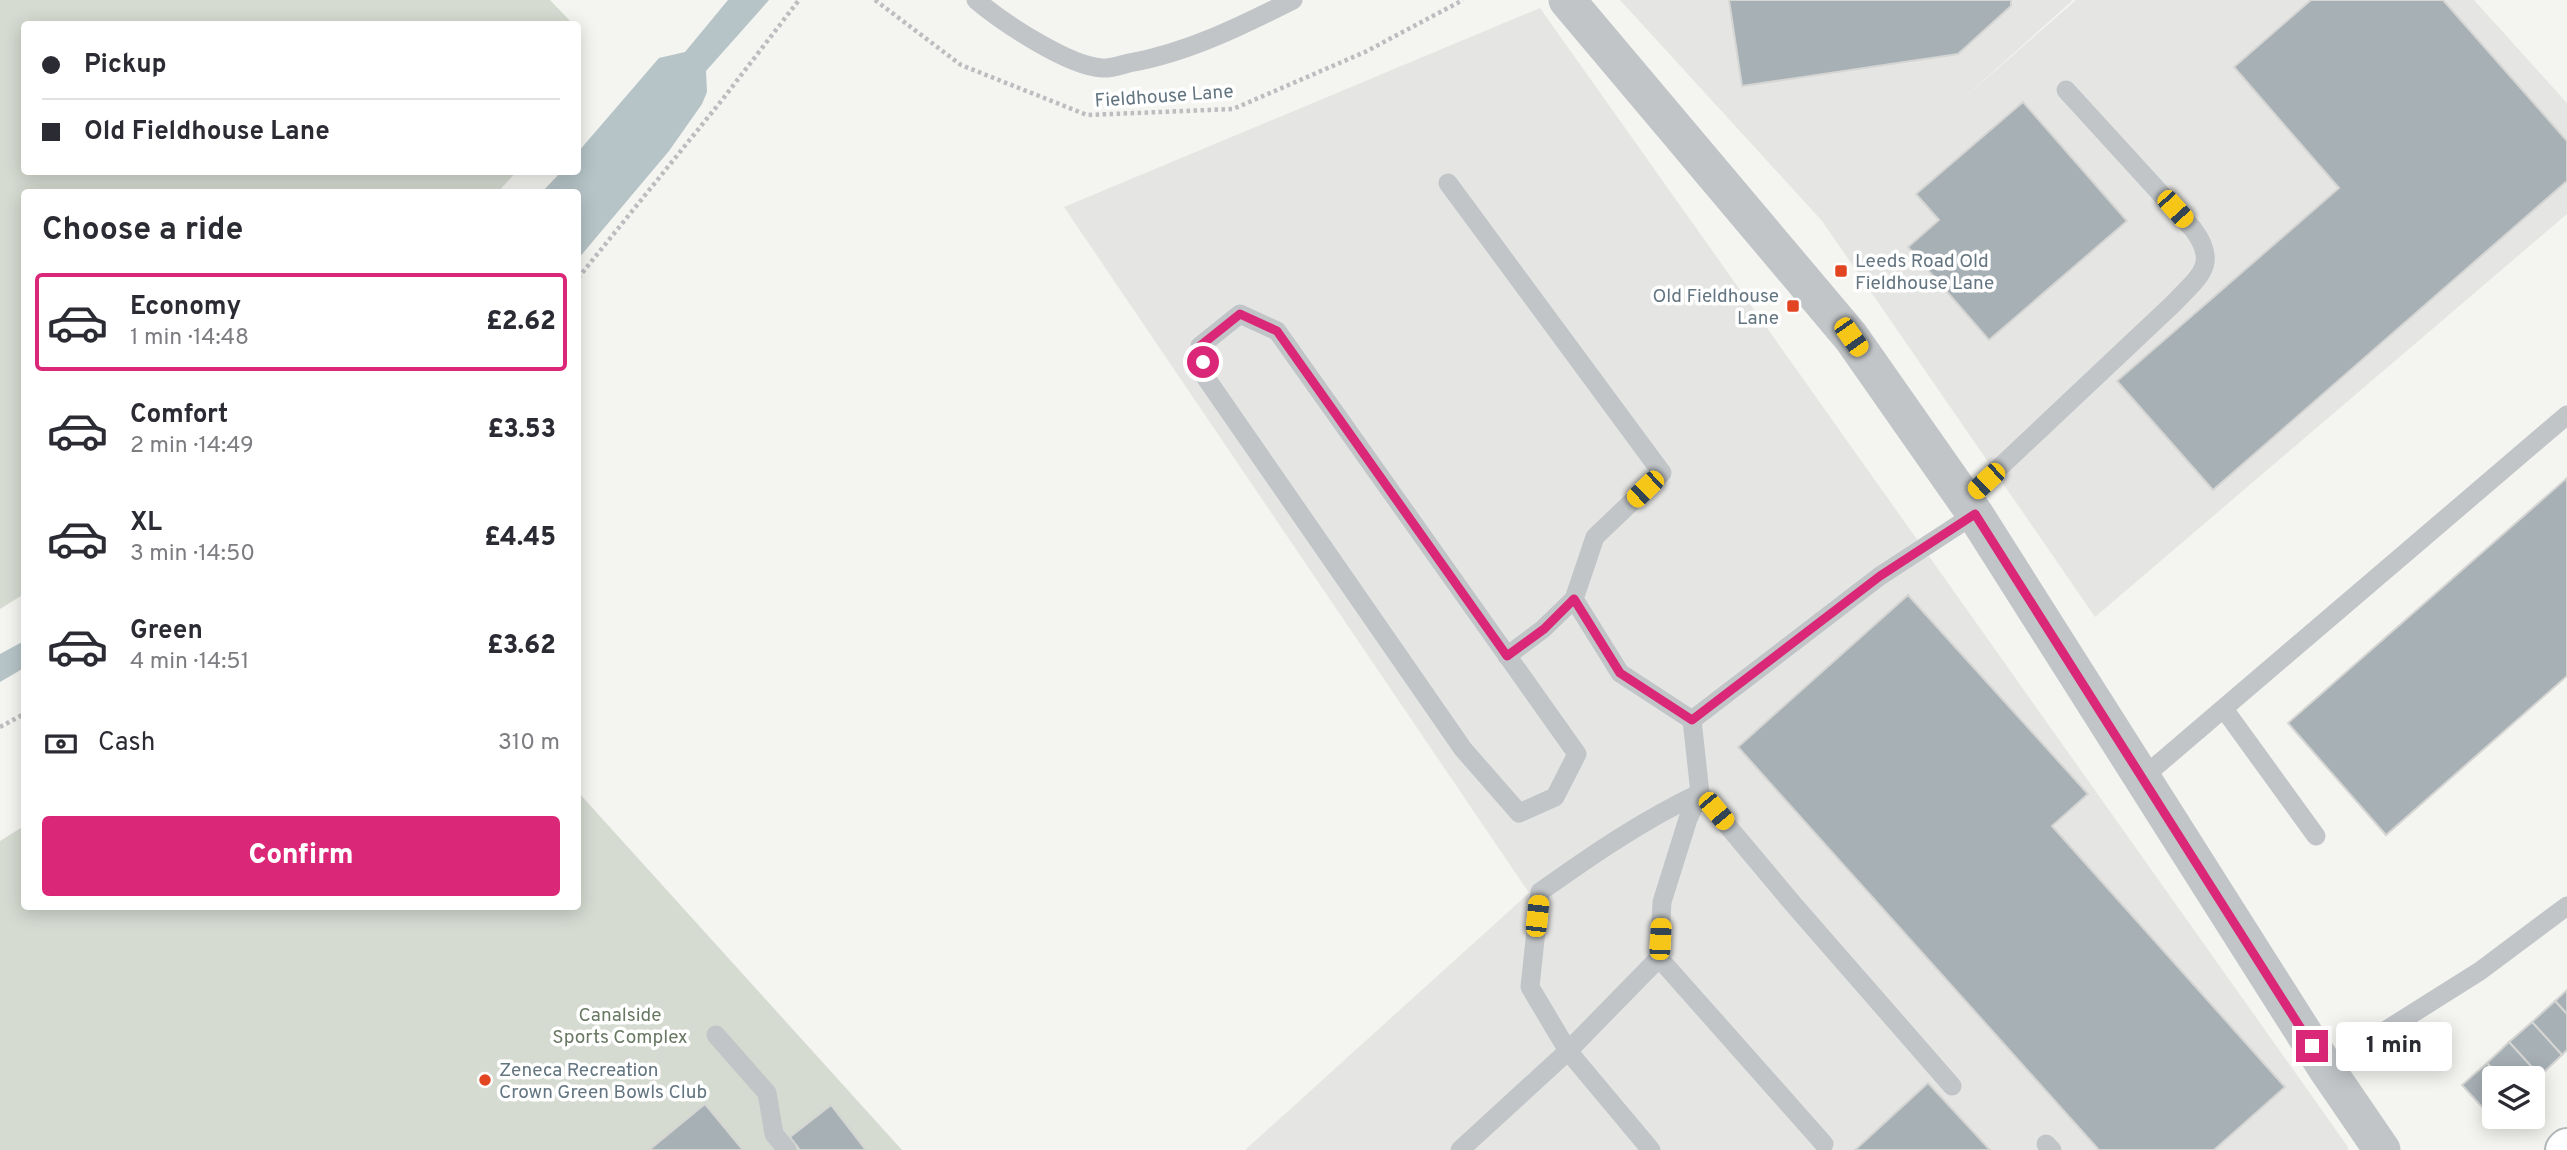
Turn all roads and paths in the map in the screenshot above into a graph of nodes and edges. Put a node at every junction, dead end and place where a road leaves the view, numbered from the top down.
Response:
1 (799, 0) edge
2 (875, 0) edge
3 (976, 0) edge
4 (1293, 0) edge
5 (1463, 0) edge
6 (1567, 0) edge
7 (2066, 90) dead end
8 (1448, 183) dead end
9 (581, 274) edge
10 (2567, 415) edge
11 (1970, 507) junction
12 (1574, 599) junction
13 (1507, 656) junction
14 (2224, 709) junction
15 (21, 716) edge
16 (1692, 720) junction
17 (0, 727) edge
18 (2142, 778) junction
19 (1700, 793) junction
20 (2316, 836) dead end
21 (2567, 906) edge
22 (1658, 958) junction
23 (716, 1035) dead end
24 (1568, 1051) junction
25 (2326, 1068) junction
26 (1952, 1086) dead end
27 (1824, 1144) dead end
28 (787, 1150) edge
29 (1460, 1150) edge
30 (1651, 1150) edge
31 (2382, 1150) edge

1 - 9 path
2 - 5 path, Fieldhouse Lane
3 - 4 lane
6 - 11 street
7 - 11 lane
8 - 12 lane
10 - 14 lane
11 - 16 lane
11 - 18 street
12 - 13 lane
12 - 16 lane
13 - 13 lane
14 - 18 lane
14 - 20 lane
15 - 17 path
16 - 19 lane
18 - 25 street
19 - 22 lane
19 - 24 lane
19 - 26 lane
21 - 25 lane
22 - 24 lane
22 - 27 lane
23 - 28 lane
24 - 29 lane
24 - 30 lane
25 - 31 street

